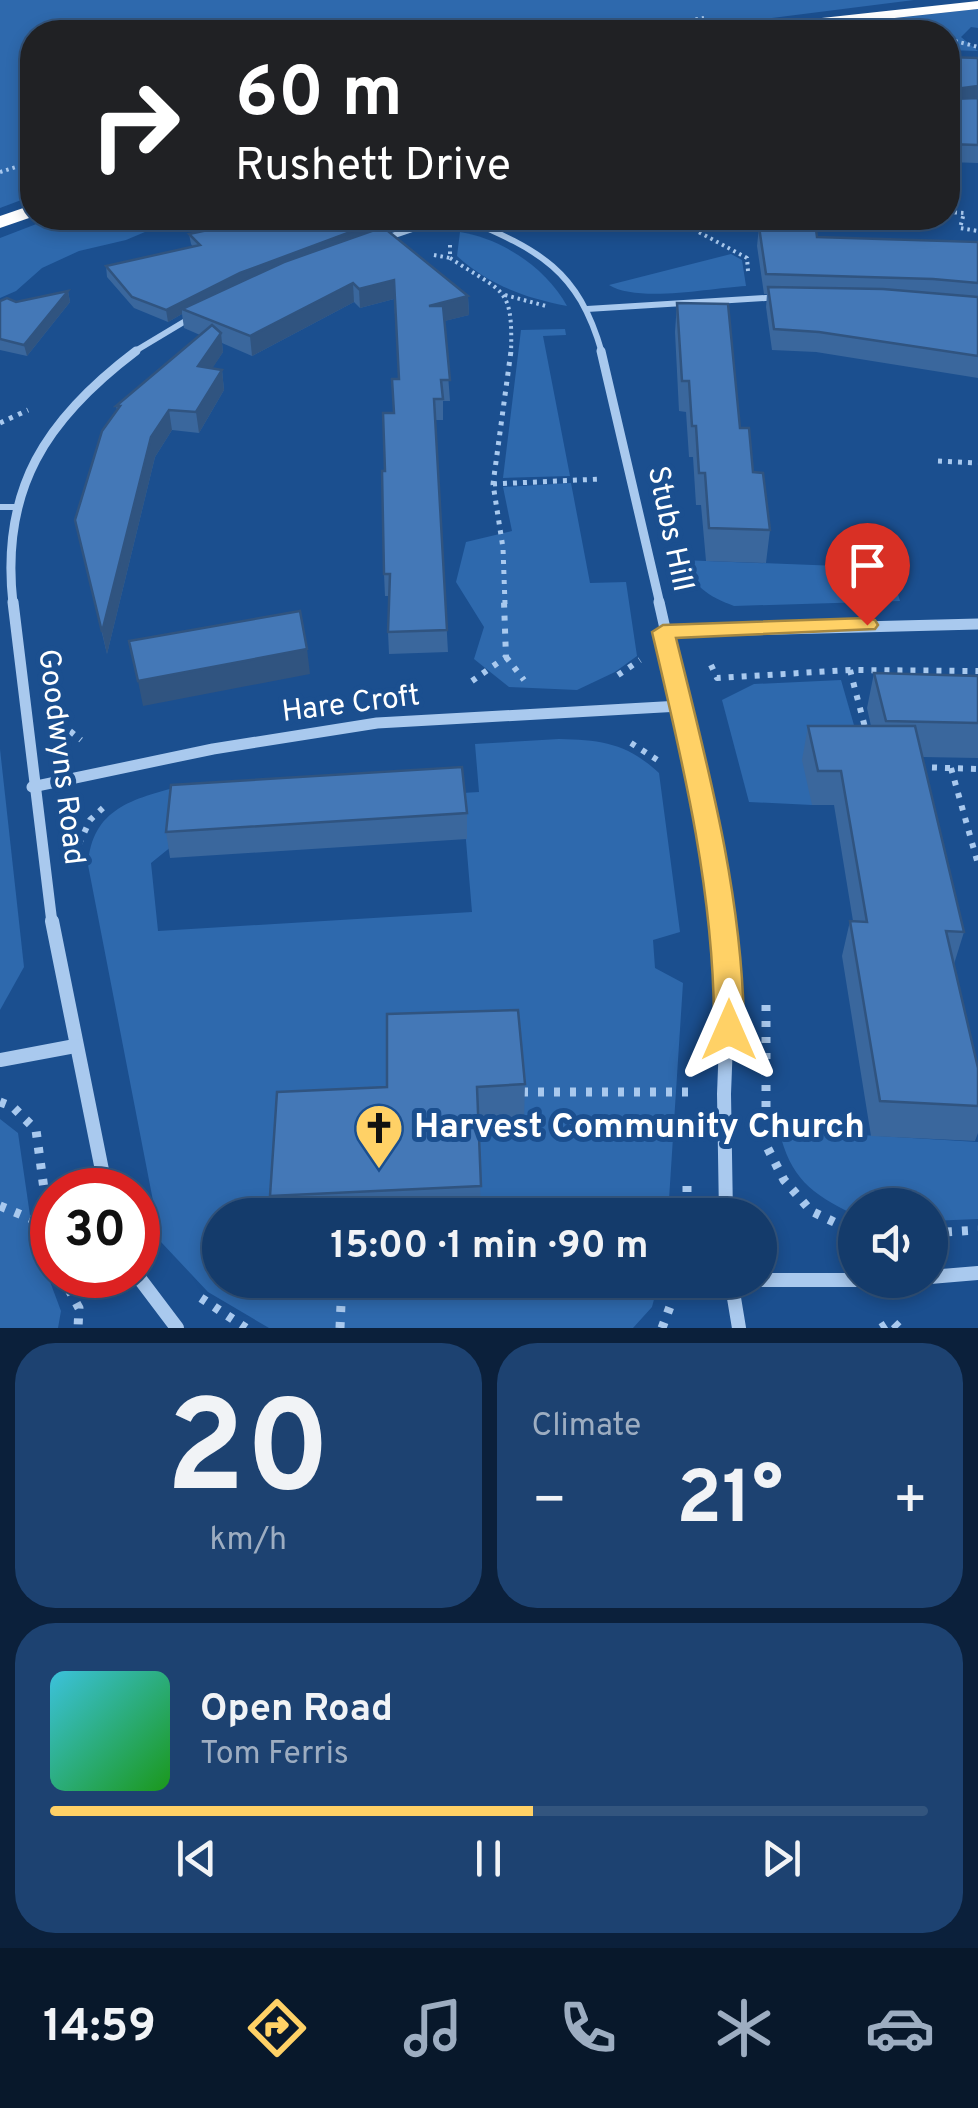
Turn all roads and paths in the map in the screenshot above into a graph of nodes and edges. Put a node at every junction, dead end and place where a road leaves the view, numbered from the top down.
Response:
1 (978, 5) edge
2 (840, 20) edge
3 (410, 230) edge
4 (457, 230) edge
5 (488, 230) edge
6 (694, 230) edge
7 (378, 241) edge
8 (753, 298) junction
9 (788, 298) edge
10 (587, 309) junction
11 (201, 313) edge
12 (938, 461) dead end
13 (978, 463) edge
14 (629, 477) junction
15 (493, 484) junction
16 (15, 506) junction
17 (0, 507) edge
18 (978, 624) edge
19 (663, 632) junction
20 (506, 657) junction
21 (850, 670) dead end
22 (524, 680) dead end
23 (460, 682) dead end
24 (680, 706) junction
25 (54, 718) dead end
26 (626, 741) dead end
27 (95, 742) dead end
28 (870, 747) edge
29 (912, 767) edge
30 (667, 768) dead end
31 (951, 768) junction
32 (978, 768) edge
33 (32, 787) junction
34 (117, 799) dead end
35 (77, 856) dead end
36 (978, 864) edge
37 (75, 1046) junction
38 (0, 1060) edge
39 (692, 1075) dead end
40 (522, 1092) edge
41 (692, 1092) junction
42 (724, 1094) junction
43 (2, 1106) edge
44 (690, 1112) dead end
45 (41, 1168) edge
46 (101, 1168) edge
47 (726, 1198) edge
48 (0, 1206) edge
49 (30, 1218) edge
50 (978, 1230) edge
51 (948, 1232) edge
52 (978, 1273) edge
53 (948, 1276) edge
54 (777, 1280) edge
55 (838, 1280) edge
56 (191, 1291) dead end
57 (74, 1298) edge
58 (154, 1298) edge
59 (341, 1298) edge
60 (673, 1298) edge
61 (734, 1298) edge
62 (78, 1328) edge
63 (177, 1328) edge
64 (246, 1328) edge
65 (340, 1328) edge
66 (662, 1328) edge
67 (739, 1328) edge
68 (881, 1328) edge
69 (899, 1328) edge

1 - 2 highway
3 - 7 street
4 - 15 path
5 - 10 street, Stubs Hill
6 - 8 path
8 - 9 street
8 - 10 street
10 - 14 street, Stubs Hill
11 - 16 street, Goodwyns Road
12 - 13 path
14 - 15 path
14 - 19 street, Stubs Hill
15 - 20 path
16 - 17 lane
16 - 33 street, Goodwyns Road
18 - 19 street
19 - 24 street, Stubs Hill
20 - 22 path
20 - 23 path
21 - 28 path
24 - 33 street, Hare Croft
24 - 42 street, Stubs Hill
25 - 27 path
26 - 30 path
29 - 31 path
31 - 32 path
31 - 36 path
33 - 37 street, Goodwyns Road
34 - 35 path
37 - 38 street
37 - 46 street, Goodwyns Road
39 - 41 path
40 - 41 path
41 - 42 path
41 - 44 path
42 - 47 street, Stubs Hill
43 - 45 path
48 - 49 path
50 - 51 path
52 - 53 street
54 - 55 street
56 - 64 path
57 - 62 path
58 - 63 street
59 - 65 path
60 - 66 path
61 - 67 street
68 - 69 path

